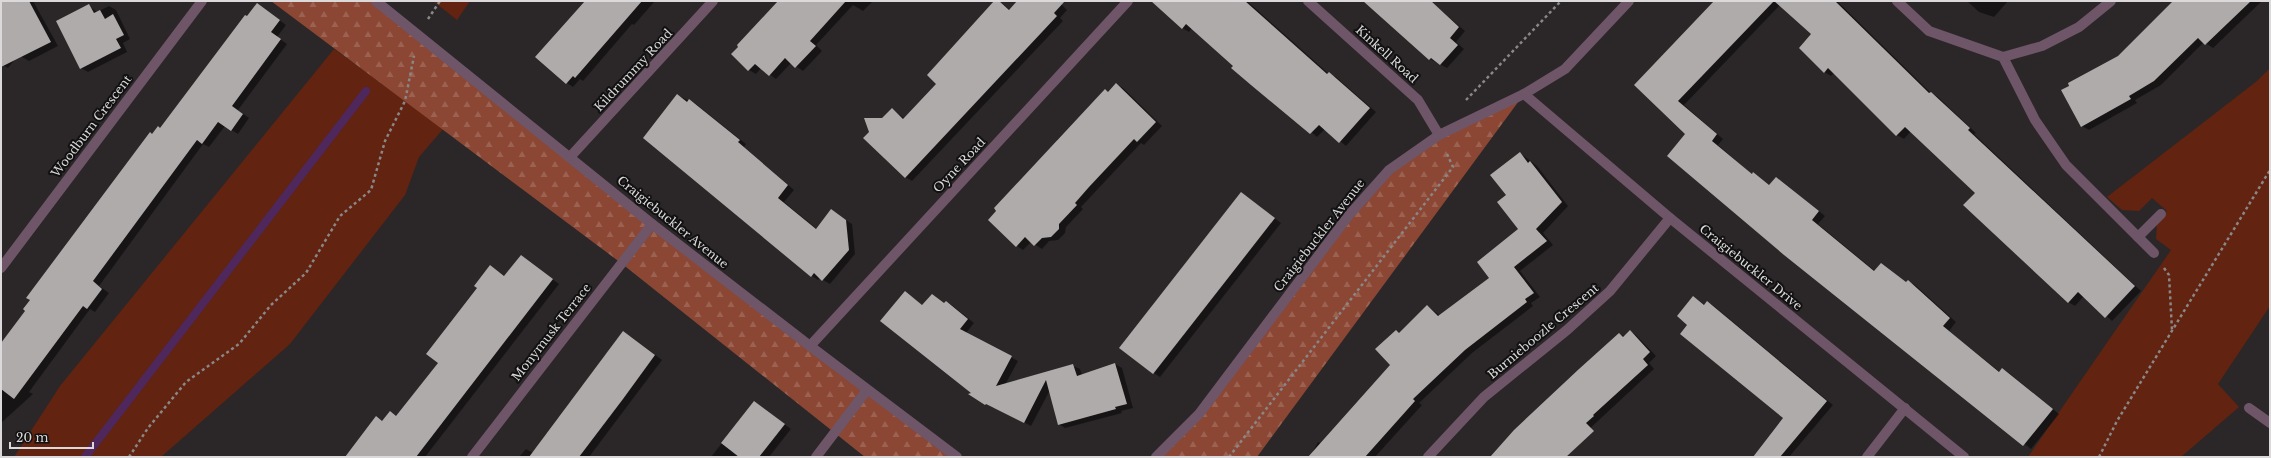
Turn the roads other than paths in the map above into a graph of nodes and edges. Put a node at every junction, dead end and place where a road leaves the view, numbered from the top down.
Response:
1 (202, 1) edge
2 (376, 1) edge
3 (713, 1) edge
4 (1128, 1) edge
5 (1308, 1) edge
6 (1629, 1) edge
7 (1897, 1) edge
8 (2111, 1) edge
9 (2003, 57) junction
10 (1524, 94) junction
11 (1439, 135) junction
12 (571, 156) junction
13 (2161, 214) dead end
14 (1670, 218) junction
15 (652, 224) junction
16 (2138, 237) junction
17 (2154, 253) road end
18 (1, 268) edge
19 (810, 346) junction
20 (867, 390) junction
21 (1905, 408) junction
22 (2249, 408) dead end
23 (2270, 423) edge
24 (1159, 456) edge
25 (472, 457) edge
26 (816, 457) edge
27 (957, 457) edge
28 (1428, 457) edge
29 (1867, 457) edge
30 (1964, 457) edge

1 - 18 street, Woodburn Crescent
2 - 12 street, Craigiebuckler Avenue
3 - 12 street, Kildrummy Road
4 - 19 street, Oyne Road
5 - 11 street, Kinkell Road
6 - 10 street, Craigiebuckler Avenue
7 - 9 street
8 - 9 street
9 - 16 street
10 - 11 street, Craigiebuckler Avenue
10 - 14 street, Craigiebuckler Drive
11 - 24 street, Craigiebuckler Avenue
12 - 15 street, Craigiebuckler Avenue
13 - 16 street
14 - 21 street, Craigiebuckler Drive
14 - 28 street, Burnieboozle Crescent
15 - 19 street, Craigiebuckler Avenue
15 - 25 street, Monymusk Terrace
16 - 17 street
19 - 20 street, Craigiebuckler Avenue
20 - 26 street
20 - 27 street, Craigiebuckler Avenue
21 - 29 street
21 - 30 street, Craigiebuckler Drive
22 - 23 street

